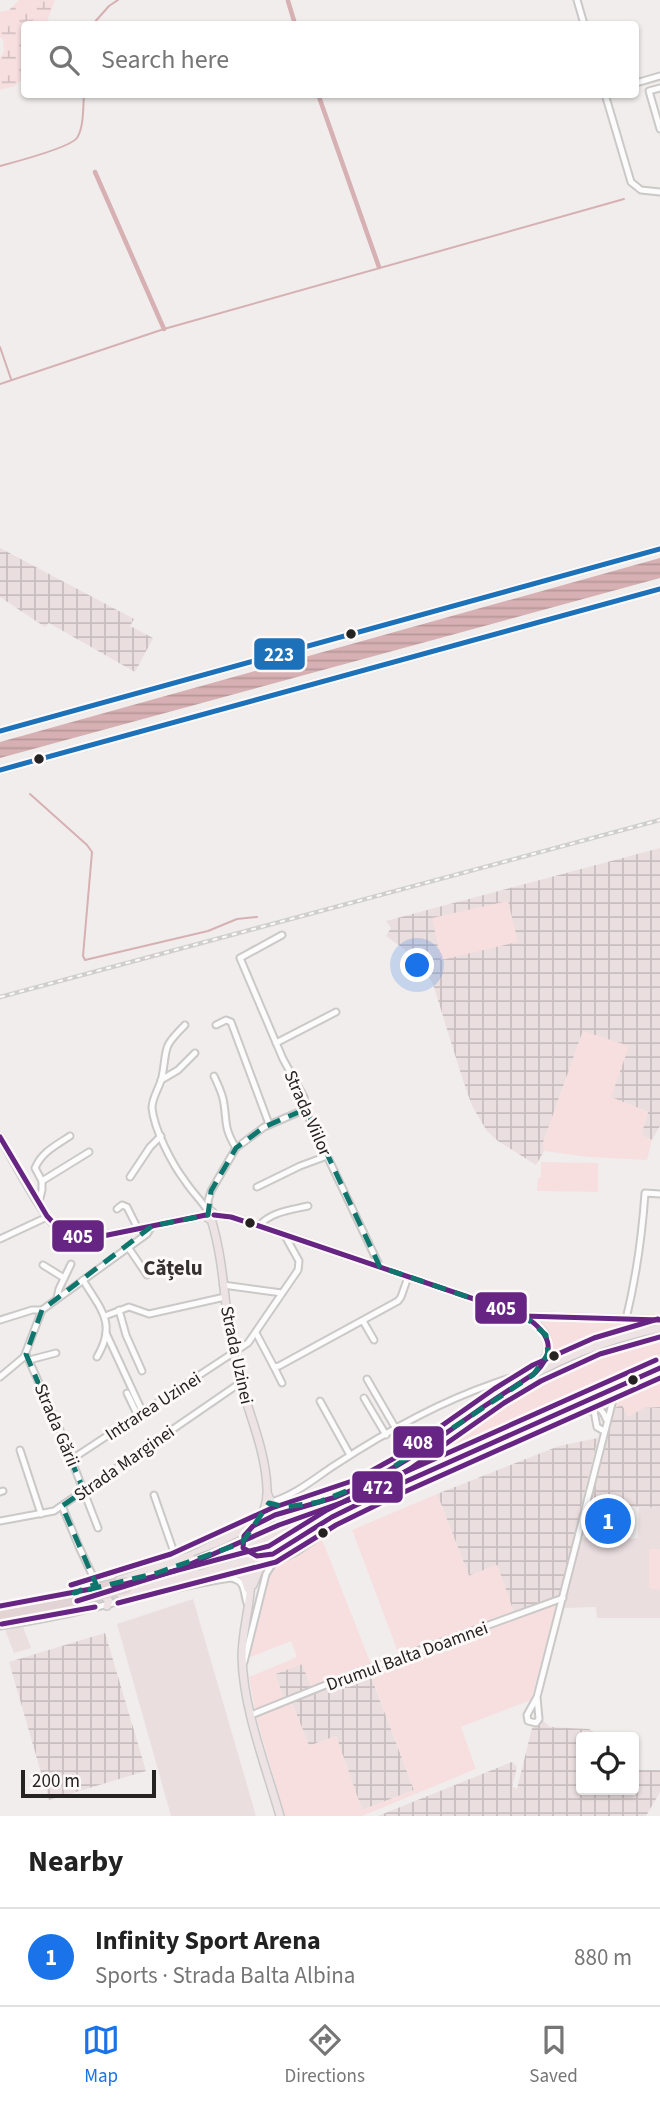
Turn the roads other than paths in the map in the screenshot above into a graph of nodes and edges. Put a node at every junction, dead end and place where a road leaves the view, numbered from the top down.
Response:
1 (577, 0) edge
2 (583, 21) edge
3 (660, 76) edge
4 (639, 82) edge
5 (660, 88) edge
6 (606, 98) edge
7 (660, 129) edge
8 (660, 192) edge
9 (660, 549) edge
10 (660, 589) edge
11 (0, 731) edge
12 (0, 770) edge
13 (282, 935) dead end
14 (336, 1012) dead end
15 (185, 1025) dead end
16 (216, 1025) dead end
17 (276, 1043) junction
18 (195, 1053) dead end
19 (214, 1076) dead end
20 (161, 1080) junction
21 (306, 1109) junction
22 (269, 1124) junction
23 (70, 1136) dead end
24 (161, 1136) junction
25 (0, 1137) edge
26 (236, 1148) junction
27 (89, 1152) dead end
28 (327, 1156) junction
29 (130, 1177) dead end
30 (42, 1181) junction
31 (257, 1187) dead end
32 (660, 1194) edge
33 (38, 1202) junction
34 (307, 1206) dead end
35 (117, 1209) dead end
36 (209, 1214) junction
37 (47, 1217) junction
38 (152, 1226) junction
39 (259, 1226) junction
40 (138, 1229) junction
41 (284, 1234) junction
42 (0, 1239) edge
43 (128, 1247) junction
44 (71, 1264) dead end
45 (43, 1265) dead end
46 (380, 1267) junction
47 (146, 1275) dead end
48 (408, 1277) junction
49 (64, 1278) junction
50 (83, 1280) junction
51 (223, 1285) junction
52 (282, 1293) junction
53 (225, 1297) junction
54 (57, 1298) junction
55 (42, 1310) junction
56 (119, 1310) junction
57 (105, 1316) junction
58 (524, 1316) junction
59 (626, 1319) junction
60 (660, 1320) edge
61 (0, 1321) edge
62 (363, 1321) junction
63 (660, 1328) edge
64 (106, 1333) junction
65 (256, 1333) junction
66 (374, 1340) dead end
67 (233, 1352) junction
68 (56, 1353) dead end
69 (28, 1357) junction
70 (97, 1357) dead end
71 (274, 1367) junction
72 (660, 1368) edge
73 (142, 1371) dead end
74 (533, 1375) junction
75 (0, 1377) edge
76 (367, 1379) dead end
77 (282, 1383) dead end
78 (240, 1384) junction
79 (616, 1387) junction
80 (127, 1393) dead end
81 (364, 1398) dead end
82 (320, 1401) dead end
83 (140, 1415) junction
84 (555, 1415) junction
85 (606, 1422) junction
86 (396, 1429) junction
87 (604, 1431) junction
88 (386, 1435) junction
89 (20, 1450) dead end
90 (417, 1454) junction
91 (350, 1455) junction
92 (72, 1459) junction
93 (84, 1491) junction
94 (267, 1491) junction
95 (154, 1495) dead end
96 (319, 1502) junction
97 (270, 1503) junction
98 (62, 1506) junction
99 (41, 1514) junction
100 (276, 1516) junction
101 (0, 1521) edge
102 (321, 1521) junction
103 (256, 1525) junction
104 (98, 1528) dead end
105 (284, 1536) junction
106 (243, 1548) junction
107 (268, 1556) junction
108 (177, 1561) junction
109 (248, 1565) junction
110 (187, 1577) junction
111 (240, 1577) junction
112 (97, 1585) junction
113 (126, 1585) junction
114 (75, 1593) junction
115 (105, 1597) junction
116 (92, 1598) junction
117 (563, 1598) junction
118 (248, 1604) junction
119 (107, 1606) junction
120 (0, 1607) edge
121 (0, 1615) edge
122 (0, 1626) edge
123 (242, 1667) junction
124 (537, 1697) junction
125 (530, 1712) junction
126 (537, 1713) junction
127 (251, 1715) junction
128 (280, 1816) edge

1 - 2 street
3 - 4 street
5 - 7 street
6 - 8 street
9 - 11 main road
10 - 12 main road
13 - 17 street, Strada Viilor
14 - 17 street
15 - 20 street
16 - 22 street
17 - 21 street, Strada Viilor
18 - 20 street
19 - 26 street
20 - 24 street
21 - 22 street
21 - 28 street, Strada Viilor
22 - 26 street
23 - 30 street
24 - 29 street
24 - 36 street
25 - 33 main road
26 - 36 street
27 - 30 street
28 - 31 street
28 - 46 street, Strada Viilor
30 - 33 street
32 - 59 street
33 - 37 main road
34 - 39 street
35 - 40 street
36 - 38 main road
36 - 39 main road
36 - 51 main road, Strada Uzinei
37 - 40 main road
37 - 42 street
38 - 40 main road
38 - 43 street
39 - 41 main road
41 - 46 main road
41 - 52 street
43 - 47 street
43 - 50 street
44 - 49 street
45 - 49 street
46 - 48 main road
48 - 58 main road
48 - 62 street
49 - 54 street
50 - 54 street
50 - 57 street
51 - 52 street
51 - 53 main road, Strada Uzinei
52 - 65 street
53 - 56 street
53 - 67 main road, Strada Uzinei
54 - 55 street
55 - 61 street
55 - 69 street
56 - 57 street
56 - 73 street
57 - 64 street
58 - 59 main road
58 - 74 main road
59 - 60 main road
62 - 66 street
62 - 71 street
63 - 74 main road
64 - 70 street
64 - 83 street
65 - 67 street
65 - 71 street
67 - 78 main road, Strada Uzinei
67 - 83 street, Intrarea Uzinei
68 - 69 street, Strada Gării
69 - 75 street
69 - 92 street, Strada Gării
71 - 77 street
72 - 79 main road
74 - 86 street
74 - 90 main road
76 - 86 street
78 - 93 street, Strada Marginei
78 - 94 main road, Strada Uzinei
79 - 84 main road
79 - 85 street
80 - 83 street
81 - 88 street
82 - 91 street
83 - 92 street, Intrarea Uzinei
84 - 85 street
84 - 102 main road
85 - 87 street
86 - 88 street
87 - 102 street
87 - 117 street
88 - 91 street
89 - 99 street
90 - 96 main road
90 - 102 main road
91 - 97 street
92 - 93 street, Strada Gării
93 - 98 street, Strada Marginei
93 - 104 street, Strada Gării
94 - 97 main road, Strada Uzinei
94 - 103 main road, Strada Uzinei
95 - 108 street
96 - 97 main road
96 - 100 main road
97 - 100 main road, Strada Uzinei
98 - 99 street, Strada Marginei
98 - 112 street
99 - 101 street, Strada Marginei
100 - 103 main road
100 - 105 main road, Strada Uzinei
102 - 107 main road
102 - 113 main road, bridge
102 - 123 street
103 - 105 main road
103 - 106 main road
103 - 108 main road
105 - 107 main road
106 - 107 main road
106 - 109 main road
107 - 109 main road
107 - 118 main road
108 - 112 main road
109 - 110 main road
109 - 111 main road
109 - 118 main road
110 - 111 main road
110 - 115 main road
111 - 118 main road
111 - 119 street
112 - 114 main road
113 - 114 highway
113 - 116 highway
114 - 120 highway
115 - 116 main road
115 - 119 main road
116 - 121 highway
117 - 124 street
117 - 127 street, Drumul Balta Doamnei
118 - 123 main road
119 - 122 street
123 - 127 main road
124 - 125 street
124 - 126 street
125 - 126 street
125 - 126 street
127 - 128 main road

